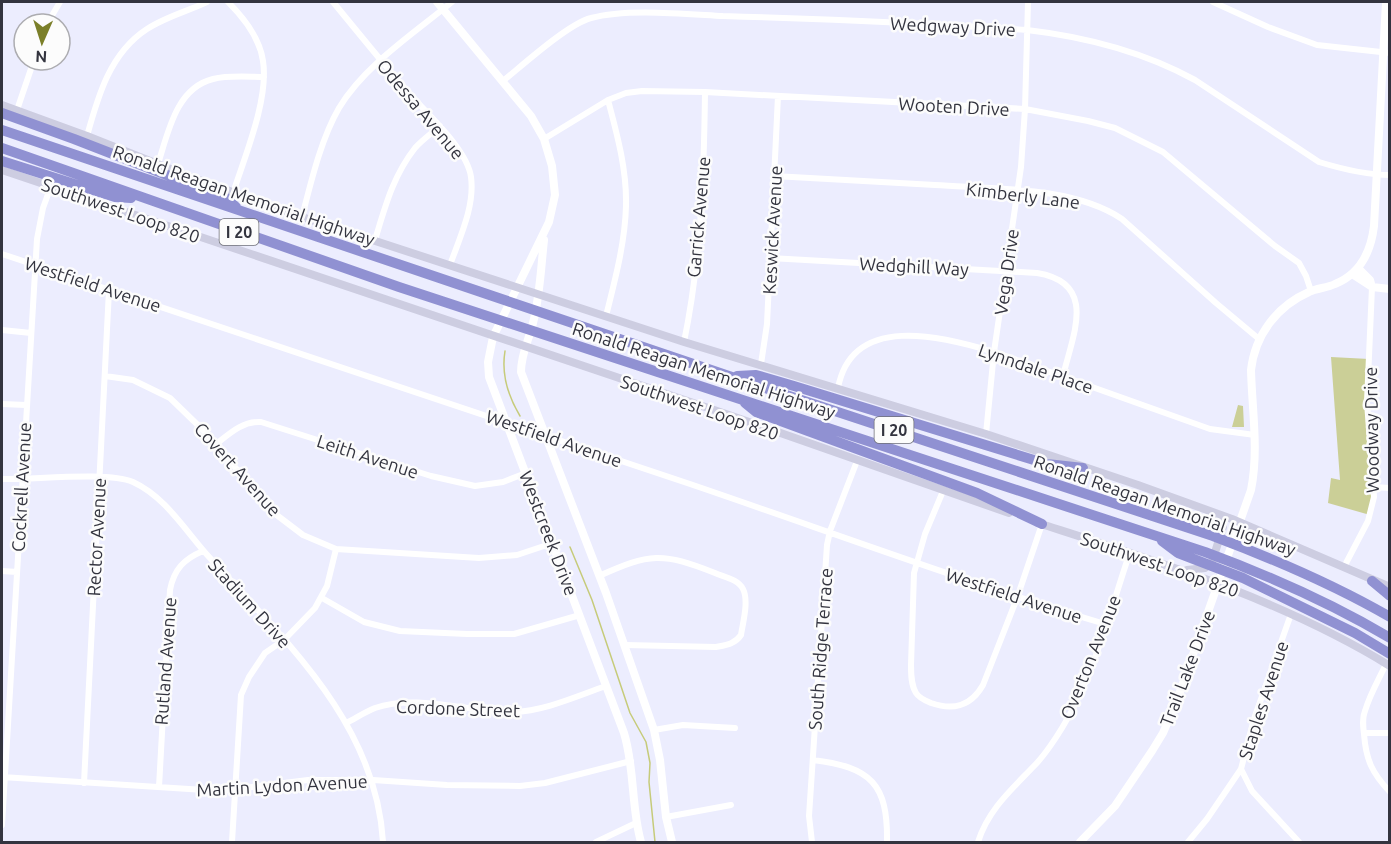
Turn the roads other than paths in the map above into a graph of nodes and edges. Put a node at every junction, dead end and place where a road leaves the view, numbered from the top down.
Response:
1 (207, 2) edge
2 (228, 2) edge
3 (333, 2) edge
4 (437, 2) edge
5 (452, 2) edge
6 (1028, 2) edge
7 (1213, 2) edge
8 (1386, 2) edge
9 (443, 9) junction
10 (1027, 30) junction
11 (1386, 53) edge
12 (381, 61) junction
13 (30, 72) edge
14 (264, 77) junction
15 (503, 81) junction
16 (705, 92) junction
17 (778, 96) junction
18 (608, 100) junction
19 (2, 105) edge
20 (1025, 109) junction
21 (17, 110) junction
22 (2, 113) edge
23 (440, 126) junction
24 (2, 129) edge
25 (87, 136) junction
26 (544, 139) junction
27 (2, 148) edge
28 (2, 161) edge
29 (158, 164) junction
30 (2, 170) edge
31 (1377, 175) junction
32 (1389, 175) edge
33 (774, 176) junction
34 (51, 186) junction
35 (1018, 191) junction
36 (233, 193) junction
37 (146, 200) junction
38 (243, 212) junction
39 (303, 217) junction
40 (545, 232) junction
41 (375, 240) junction
42 (2, 254) edge
43 (771, 258) junction
44 (35, 265) junction
45 (450, 265) junction
46 (1356, 271) junction
47 (1006, 272) junction
48 (517, 287) junction
49 (1372, 287) junction
50 (1389, 289) edge
51 (109, 290) junction
52 (1311, 291) junction
53 (538, 294) junction
54 (606, 316) junction
55 (2, 330) edge
56 (31, 333) junction
57 (493, 337) junction
58 (1259, 339) junction
59 (684, 342) junction
60 (524, 347) junction
61 (994, 352) junction
62 (761, 364) junction
63 (105, 376) junction
64 (729, 376) junction
65 (1063, 376) junction
66 (838, 388) junction
67 (741, 399) junction
68 (2, 404) edge
69 (26, 405) junction
70 (506, 422) junction
71 (543, 434) junction
72 (986, 434) junction
73 (1255, 435) junction
74 (215, 445) junction
75 (857, 461) junction
76 (1083, 468) junction
77 (526, 473) junction
78 (99, 477) junction
79 (2, 480) edge
80 (22, 480) junction
81 (1374, 486) junction
82 (1389, 488) edge
83 (943, 491) junction
84 (1216, 513) junction
85 (1042, 524) junction
86 (1238, 527) junction
87 (830, 531) junction
88 (1155, 535) junction
89 (553, 543) junction
90 (336, 549) junction
91 (203, 551) junction
92 (1130, 552) junction
93 (916, 562) junction
94 (1344, 567) junction
95 (1179, 569) junction
96 (2, 572) edge
97 (17, 572) junction
98 (599, 576) junction
99 (1220, 579) junction
100 (1372, 581) junction
101 (1389, 587) edge
102 (1389, 596) edge
103 (322, 598) junction
104 (1017, 598) junction
105 (1291, 614) junction
106 (580, 615) junction
107 (1389, 617) edge
108 (1105, 624) junction
109 (1389, 638) edge
110 (284, 639) junction
111 (625, 645) junction
112 (1388, 661) edge
113 (2, 665) edge
114 (11, 666) junction
115 (606, 686) junction
116 (346, 723) junction
117 (735, 728) dead end
118 (654, 730) junction
119 (1364, 733) junction
120 (1389, 733) edge
121 (631, 760) junction
122 (813, 760) junction
123 (1241, 769) junction
124 (3, 778) edge
125 (373, 780) junction
126 (84, 783) junction
127 (159, 787) junction
128 (235, 790) junction
129 (1389, 792) edge
130 (730, 806) dead end
131 (666, 817) junction
132 (636, 823) junction
133 (2, 825) edge
134 (1298, 842) edge
135 (232, 843) edge
136 (383, 843) edge
137 (596, 843) edge
138 (641, 843) edge
139 (672, 843) edge
140 (812, 843) edge
141 (888, 843) edge
142 (978, 843) edge
143 (1080, 843) edge
144 (1188, 843) edge

1 - 25 street
2 - 14 street
3 - 12 street, Odessa Avenue
4 - 9 street, Westcreek Drive
5 - 9 street
6 - 10 street, Vega Drive
7 - 11 street
8 - 11 street
9 - 12 street
9 - 15 street, Westcreek Drive
10 - 15 street, Wedgway Drive
10 - 20 street, Vega Drive
10 - 31 street, Wedgway Drive
11 - 31 street
12 - 23 street, Odessa Avenue
12 - 39 street
13 - 21 street
14 - 29 street
14 - 36 street
15 - 26 street, Westcreek Drive
16 - 17 street, Wooten Drive
16 - 18 street, Wooten Drive
16 - 59 street, Garrick Avenue
17 - 20 street, Wooten Drive
17 - 33 street, Keswick Avenue
18 - 26 street, Wooten Drive
18 - 54 street
19 - 21 main road
20 - 35 street, Vega Drive
20 - 52 street, Wooten Drive
21 - 25 main road
22 - 38 highway
23 - 41 street
23 - 45 street, Odessa Avenue
24 - 38 highway, Ronald Reagan Memorial Highway / I 20
25 - 29 main road
26 - 40 street, Westcreek Drive
27 - 37 highway, Ronald Reagan Memorial Highway / I 20
28 - 37 highway
29 - 36 main road
30 - 34 main road, Southwest Loop 820
31 - 32 street, Wedgway Drive
31 - 46 street
33 - 35 street, Kimberly Lane
33 - 43 street, Keswick Avenue
34 - 44 street, Cockrell Avenue
34 - 57 main road, Southwest Loop 820
35 - 47 street, Vega Drive
35 - 58 street, Kimberly Lane
36 - 39 main road
37 - 67 highway, Ronald Reagan Memorial Highway / I 20
38 - 64 highway, Ronald Reagan Memorial Highway / I 20
39 - 41 main road
40 - 48 street, Westcreek Drive
40 - 53 street, Westcreek Drive
41 - 45 main road
42 - 44 street, Westfield Avenue
43 - 47 street, Wedghill Way
43 - 62 street, Keswick Avenue
44 - 51 street, Westfield Avenue
44 - 56 street, Cockrell Avenue
45 - 48 main road
46 - 49 street
46 - 52 street, Trail Lake Drive
47 - 61 street, Vega Drive
47 - 65 street, Wedghill Way
48 - 53 main road
48 - 57 street, Westcreek Drive
49 - 50 street
49 - 81 street, Woodway Drive
51 - 63 street, Rector Avenue
51 - 70 street, Westfield Avenue
52 - 58 street, Trail Lake Drive
53 - 54 main road
53 - 60 street, Westcreek Drive
54 - 59 main road
55 - 56 street
56 - 69 street, Cockrell Avenue
57 - 60 main road, Southwest Loop 820
57 - 70 street, Westcreek Drive
58 - 73 street, Trail Lake Drive
59 - 62 main road
60 - 71 street, Westcreek Drive
60 - 75 main road, Southwest Loop 820
61 - 65 street, Lynndale Place
61 - 66 street, Lynndale Place
61 - 72 street, Vega Drive
62 - 66 main road
63 - 74 street, Covert Avenue
63 - 78 street, Rector Avenue
64 - 76 highway
64 - 107 highway, Ronald Reagan Memorial Highway / I 20
65 - 73 street, Lynndale Place
66 - 72 main road
67 - 85 highway
67 - 88 highway, Ronald Reagan Memorial Highway / I 20
68 - 69 street
69 - 80 street, Cockrell Avenue
70 - 71 street, Westfield Avenue
70 - 77 street, Westcreek Drive
71 - 87 street, Westfield Avenue
71 - 98 street, Westcreek Drive
72 - 76 main road
73 - 86 street, Trail Lake Drive
74 - 77 street, Leith Avenue
74 - 90 street, Covert Avenue
75 - 83 main road, Southwest Loop 820
75 - 87 street, South Ridge Terrace
76 - 84 main road
77 - 89 street, Westcreek Drive
78 - 80 street, Stadium Drive
78 - 91 street, Stadium Drive
78 - 126 street, Rector Avenue
79 - 80 street, Stadium Drive
80 - 97 street, Cockrell Avenue
81 - 82 street
81 - 94 street, Woodway Drive
83 - 85 main road, Southwest Loop 820
83 - 93 street
84 - 86 main road
84 - 95 main road
85 - 92 main road, Southwest Loop 820
85 - 104 street
86 - 94 main road
86 - 99 street, Trail Lake Drive
87 - 93 street, Westfield Avenue
87 - 122 street, South Ridge Terrace
88 - 109 highway, Ronald Reagan Memorial Highway / I 20
88 - 112 highway
89 - 90 street, Covert Avenue
89 - 106 street, Westcreek Drive
90 - 103 street
91 - 110 street, Stadium Drive
91 - 127 street, Rutland Avenue
92 - 95 main road, Southwest Loop 820
92 - 108 street, Overton Avenue
93 - 104 street, Westfield Avenue
93 - 104 street
94 - 100 main road
95 - 99 main road, Southwest Loop 820
96 - 97 street
97 - 114 street, Cockrell Avenue
98 - 111 street, Westcreek Drive
98 - 111 street
99 - 105 main road, Southwest Loop 820
99 - 143 street, Trail Lake Drive
100 - 101 main road
100 - 102 highway
103 - 106 street
103 - 110 street
104 - 108 street, Westfield Avenue
105 - 112 main road, Southwest Loop 820
105 - 123 street, Staples Avenue
106 - 115 street, Westcreek Drive
108 - 142 street, Overton Avenue
110 - 116 street, Stadium Drive
110 - 128 street
111 - 118 street, Westcreek Drive
112 - 119 street
113 - 114 street
114 - 124 street, Cockrell Avenue
115 - 116 street, Cordone Street
115 - 121 street, Westcreek Drive
116 - 125 street, Stadium Drive
117 - 118 street
118 - 131 street, Westcreek Drive
119 - 120 street
119 - 129 street
121 - 125 street, Martin Lydon Avenue
121 - 132 street, Westcreek Drive
122 - 140 street, South Ridge Terrace
122 - 141 street
123 - 134 street
123 - 144 street, Staples Avenue
124 - 126 street, Martin Lydon Avenue
124 - 133 street, Cockrell Avenue
125 - 128 street, Martin Lydon Avenue
125 - 136 street, Stadium Drive
126 - 127 street, Martin Lydon Avenue
127 - 128 street, Martin Lydon Avenue
128 - 135 street
130 - 131 street
131 - 139 street, Westcreek Drive
132 - 137 street
132 - 138 street, Westcreek Drive

